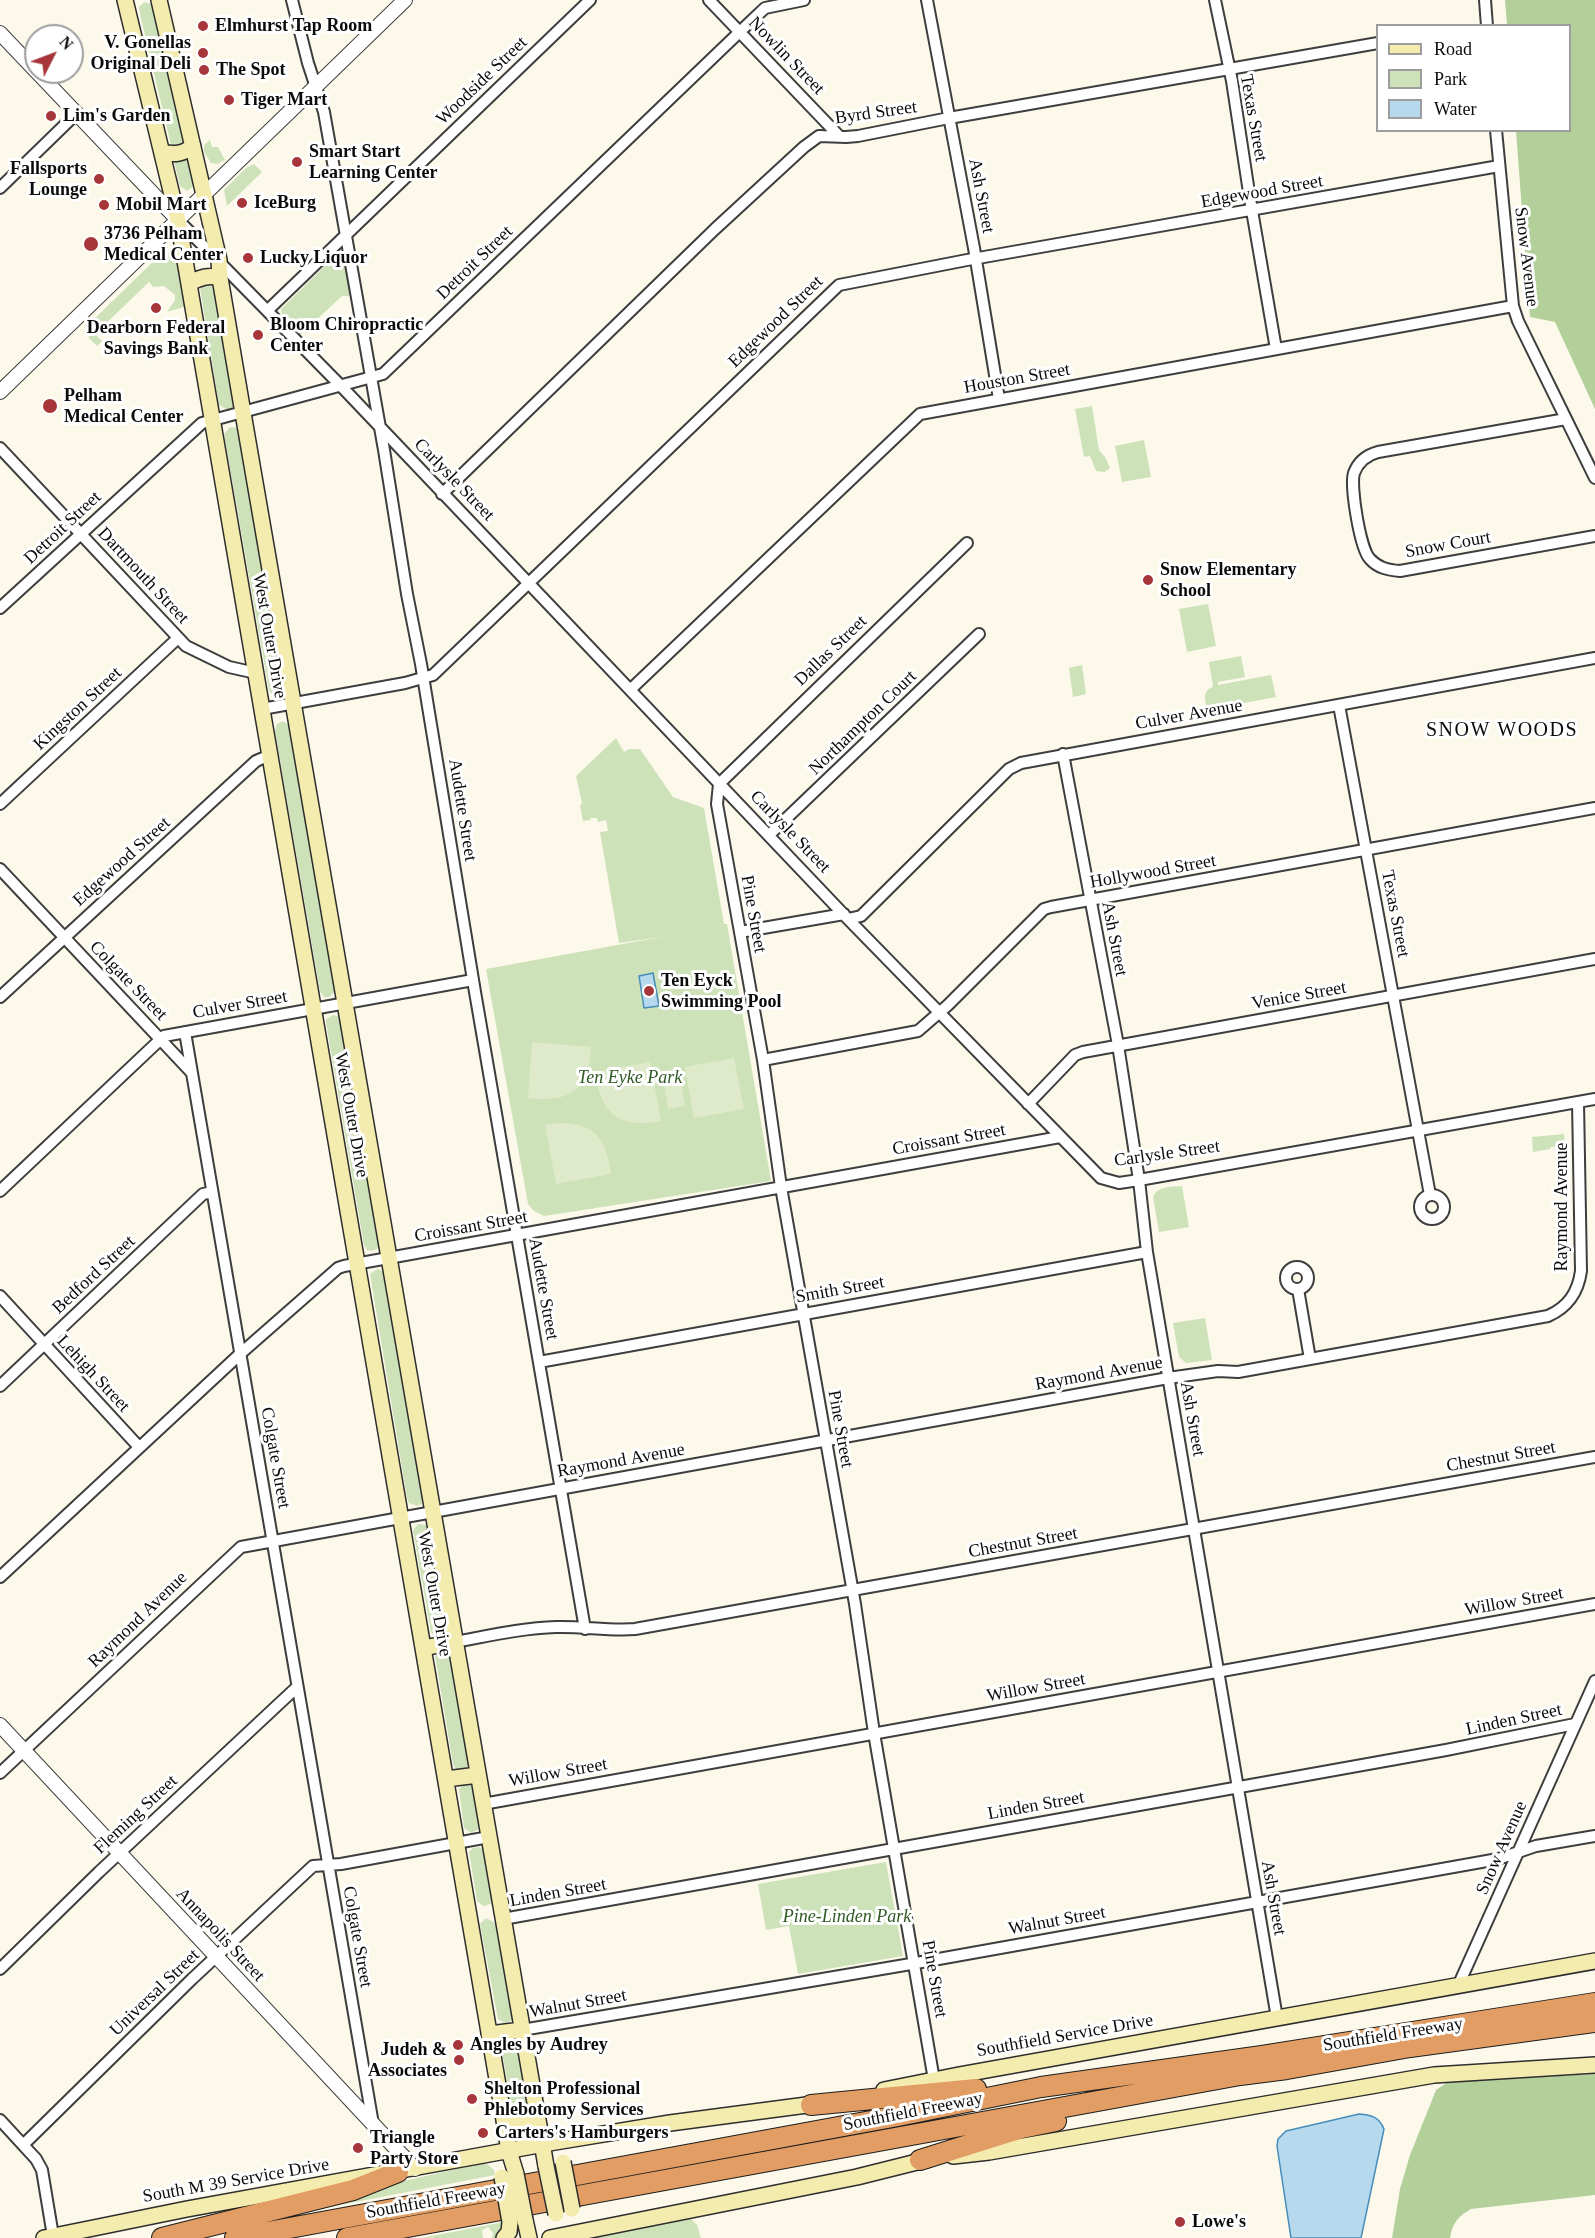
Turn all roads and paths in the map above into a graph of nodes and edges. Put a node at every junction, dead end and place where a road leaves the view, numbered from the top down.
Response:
1 (159, 0) edge
2 (292, 0) edge
3 (405, 0) edge
4 (590, 0) edge
5 (709, 0) edge
6 (804, 0) edge
7 (927, 0) edge
8 (1215, 0) edge
9 (1485, 0) edge
10 (129, 1) edge
11 (1484, 24) edge
12 (739, 31) junction
13 (0, 33) edge
14 (1376, 43) edge
15 (24, 58) edge
16 (1228, 70) junction
17 (49, 84) edge
18 (316, 84) junction
19 (77, 113) junction
20 (949, 118) junction
21 (1496, 132) edge
22 (839, 136) junction
23 (193, 146) junction
24 (162, 152) junction
25 (1499, 166) junction
26 (0, 188) edge
27 (205, 194) junction
28 (1252, 210) junction
29 (178, 220) junction
30 (346, 236) junction
31 (976, 259) junction
32 (219, 260) junction
33 (220, 278) junction
34 (189, 282) junction
35 (1513, 306) junction
36 (268, 310) junction
37 (1276, 349) junction
38 (370, 378) junction
39 (341, 386) junction
40 (0, 392) edge
41 (999, 399) junction
42 (243, 413) junction
43 (1566, 419) junction
44 (212, 420) junction
45 (380, 428) junction
46 (0, 448) edge
47 (1595, 478) edge
48 (442, 494) junction
49 (80, 535) junction
50 (1595, 536) edge
51 (967, 543) dead end
52 (529, 583) junction
53 (0, 608) edge
54 (979, 634) dead end
55 (178, 638) junction
56 (1595, 658) edge
57 (256, 673) junction
58 (424, 678) junction
59 (631, 689) junction
60 (293, 702) junction
61 (1340, 705) junction
62 (262, 709) junction
63 (1062, 754) junction
64 (270, 756) junction
65 (719, 784) junction
66 (0, 804) edge
67 (1595, 808) edge
68 (768, 835) junction
69 (1366, 850) junction
70 (0, 869) edge
71 (1090, 900) junction
72 (846, 917) junction
73 (740, 932) junction
74 (64, 938) junction
75 (1595, 959) edge
76 (473, 980) junction
77 (1394, 996) junction
78 (0, 998) edge
79 (345, 1003) junction
80 (314, 1009) junction
81 (940, 1012) junction
82 (185, 1032) junction
83 (161, 1039) junction
84 (1118, 1045) junction
85 (763, 1060) junction
86 (192, 1073) junction
87 (1595, 1099) edge
88 (1578, 1102) junction
89 (1028, 1104) junction
90 (1417, 1130) junction
91 (1060, 1137) junction
92 (1139, 1180) junction
93 (781, 1187) junction
94 (0, 1191) edge
95 (212, 1192) junction
96 (1430, 1196) dead end
97 (518, 1235) junction
98 (1147, 1252) junction
99 (388, 1258) junction
100 (356, 1262) junction
101 (1298, 1289) dead end
102 (0, 1296) edge
103 (803, 1314) junction
104 (44, 1344) junction
105 (240, 1354) junction
106 (1310, 1359) junction
107 (539, 1362) junction
108 (1168, 1378) junction
109 (0, 1386) edge
110 (825, 1441) junction
111 (139, 1447) junction
112 (1595, 1457) edge
113 (561, 1488) junction
114 (432, 1512) junction
115 (401, 1517) junction
116 (1194, 1529) junction
117 (272, 1540) junction
118 (0, 1577) edge
119 (852, 1590) junction
120 (1595, 1604) edge
121 (585, 1629) junction
122 (455, 1642) junction
123 (423, 1648) junction
124 (1218, 1672) junction
125 (1595, 1681) edge
126 (297, 1687) junction
127 (1583, 1708) junction
128 (1595, 1710) edge
129 (1575, 1724) junction
130 (0, 1725) edge
131 (874, 1733) junction
132 (24, 1751) junction
133 (0, 1773) edge
134 (478, 1775) junction
135 (446, 1779) junction
136 (1238, 1787) junction
137 (483, 1803) junction
138 (1595, 1836) edge
139 (489, 1837) junction
140 (457, 1843) junction
141 (894, 1848) junction
142 (1518, 1852) junction
143 (120, 1854) junction
144 (328, 1864) junction
145 (1258, 1902) junction
146 (503, 1919) junction
147 (216, 1957) junction
148 (1595, 1961) edge
149 (914, 1963) junction
150 (0, 1969) edge
151 (1458, 1986) junction
152 (1595, 2003) edge
153 (1277, 2018) junction
154 (1595, 2022) edge
155 (522, 2030) junction
156 (489, 2034) junction
157 (1595, 2065) edge
158 (1239, 2075) junction
159 (934, 2080) junction
160 (1041, 2087) junction
161 (811, 2105) junction
162 (537, 2113) junction
163 (502, 2114) junction
164 (0, 2120) edge
165 (373, 2124) junction
166 (567, 2141) junction
167 (23, 2145) junction
168 (542, 2145) junction
169 (509, 2151) junction
170 (480, 2157) junction
171 (920, 2160) junction
172 (406, 2170) junction
173 (509, 2175) junction
174 (518, 2221) junction
175 (596, 2228) junction
176 (49, 2237) edge
177 (557, 2237) edge
178 (162, 2238) edge
179 (235, 2238) edge
180 (347, 2238) edge
181 (504, 2238) edge
182 (529, 2238) edge

1 - 23 main road, West Outer Drive
2 - 18 street, Audette Street
3 - 18 street
4 - 30 street, Woodside Street
5 - 12 street, Nowlin Street
6 - 12 street, Detroit Street
7 - 20 street, Ash Street
8 - 16 street, Texas Street
9 - 11 street
10 - 24 main road, West Outer Drive
12 - 22 street, Nowlin Street
12 - 38 street, Detroit Street
13 - 15 street, Carlysle Street
14 - 16 street, Byrd Street
16 - 20 street, Byrd Street
16 - 28 street, Texas Street
17 - 19 street, Carlysle Street
18 - 27 street
18 - 30 street, Audette Street
19 - 26 street
19 - 29 street, Carlysle Street
20 - 22 street, Byrd Street
20 - 31 street, Ash Street
21 - 25 street, Snow Avenue
22 - 48 street, Byrd Street
23 - 24 main road
23 - 27 main road, West Outer Drive
24 - 29 main road, West Outer Drive
25 - 28 street, Edgewood Street
25 - 35 street, Snow Avenue
27 - 29 street
27 - 32 main road, West Outer Drive
28 - 31 street, Edgewood Street
28 - 37 street, Texas Street
29 - 32 street, Carlysle Street
29 - 34 main road, West Outer Drive
29 - 40 street
30 - 36 street, Woodside Street
30 - 38 street, Audette Street
31 - 41 street, Ash Street
31 - 52 street, Edgewood Street
32 - 33 main road, West Outer Drive
32 - 36 street, Carlysle Street
33 - 34 main road
33 - 42 main road, West Outer Drive
34 - 44 main road, West Outer Drive
35 - 37 street, Houston Street
35 - 43 street, Snow Avenue
36 - 39 street, Carlysle Street
37 - 41 street, Houston Street
38 - 39 street, Detroit Street
38 - 45 street, Audette Street
39 - 42 street, Detroit Street
39 - 45 street, Carlysle Street
41 - 59 street, Houston Street
42 - 44 street, Detroit Street
42 - 60 main road, West Outer Drive
43 - 47 street, Snow Avenue
43 - 50 street, Snow Court
44 - 49 street, Detroit Street
44 - 57 main road, West Outer Drive
45 - 48 street, Carlysle Street
45 - 58 street, Audette Street
46 - 49 street, Dartmouth Street
48 - 52 street, Carlysle Street
49 - 53 street, Detroit Street
49 - 55 street, Dartmouth Street
51 - 65 street, Dallas Street
52 - 58 street, Edgewood Street
52 - 59 street, Carlysle Street
54 - 68 street, Northampton Court
55 - 57 street, Dartmouth Street
55 - 66 street, Kingston Street
56 - 61 street, Culver Avenue
57 - 62 main road, West Outer Drive
58 - 60 street, Edgewood Street
58 - 76 street, Audette Street
59 - 65 street, Carlysle Street
60 - 62 street, Edgewood Street
60 - 79 main road, West Outer Drive
61 - 63 street, Culver Avenue
61 - 69 street, Texas Street
62 - 64 main road, West Outer Drive
63 - 71 street, Ash Street
63 - 72 street, Culver Avenue
64 - 74 street, Edgewood Street
64 - 80 main road, West Outer Drive
65 - 68 street, Carlysle Street
65 - 73 street, Pine Street
67 - 69 street, Hollywood Street
68 - 72 street, Carlysle Street
69 - 71 street, Hollywood Street
69 - 77 street, Texas Street
70 - 74 street, Colgate Street
71 - 81 street, Hollywood Street
71 - 84 street, Ash Street
72 - 73 street, Culver Avenue
72 - 81 street, Carlysle Street
73 - 85 street, Pine Street
74 - 78 street, Edgewood Street
74 - 83 street, Colgate Street
75 - 77 street, Venice Street
76 - 79 street, Culver Street
76 - 97 street, Audette Street
77 - 84 street, Venice Street
77 - 90 street, Texas Street
79 - 80 street, Culver Street
79 - 99 main road, West Outer Drive
80 - 82 street, Culver Street
80 - 100 main road, West Outer Drive
81 - 85 street, Hollywood Street
81 - 89 street, Carlysle Street
82 - 83 street, Culver Street
82 - 86 street
83 - 86 street, Colgate Street
83 - 94 street, Culver Street
84 - 89 street, Venice Street
84 - 92 street, Ash Street
85 - 93 street, Pine Street
86 - 95 street, Colgate Street
87 - 88 street, Carlysle Street
88 - 90 street, Carlysle Street
88 - 106 street, Raymond Avenue
89 - 91 street, Carlysle Street
90 - 92 street, Carlysle Street
90 - 96 street, Texas Street
91 - 92 street, Carlysle Street
91 - 93 street, Croissant Street
92 - 98 street, Ash Street
93 - 97 street, Croissant Street
93 - 103 street, Pine Street
95 - 104 street, Bedford Street
95 - 105 street, Colgate Street
97 - 99 street, Croissant Street
97 - 107 street, Audette Street
98 - 103 street, Smith Street
98 - 108 street, Ash Street
99 - 100 street, Croissant Street
99 - 114 main road, West Outer Drive
100 - 105 street, Croissant Street
100 - 115 main road, West Outer Drive
101 - 106 street
102 - 104 street, Lehigh Street
103 - 107 street, Smith Street
103 - 110 street, Pine Street
104 - 109 street, Bedford Street
104 - 111 street, Lehigh Street
105 - 111 street, Croissant Street
105 - 117 street, Colgate Street
106 - 108 street, Raymond Avenue
107 - 113 street, Audette Street
108 - 110 street, Raymond Avenue
108 - 116 street, Ash Street
110 - 113 street, Raymond Avenue
110 - 119 street, Pine Street
111 - 118 street, Croissant Street
112 - 116 street, Chestnut Street
113 - 114 street, Raymond Avenue
113 - 121 street, Audette Street
114 - 115 street, Raymond Avenue
114 - 122 main road, West Outer Drive
115 - 117 street, Raymond Avenue
115 - 123 main road, West Outer Drive
116 - 119 street, Chestnut Street
116 - 124 street, Ash Street
117 - 126 street, Colgate Street
117 - 132 street, Raymond Avenue
119 - 121 street, Chestnut Street
119 - 131 street, Pine Street
120 - 124 street, Willow Street
121 - 122 street, Chestnut Street
122 - 123 main road
122 - 134 main road, West Outer Drive
123 - 135 main road, West Outer Drive
124 - 131 street, Willow Street
124 - 136 street, Ash Street
125 - 127 street
126 - 143 street, Fleming Street
126 - 144 street, Colgate Street
127 - 128 street, Linden Street
127 - 129 street, Snow Avenue
129 - 136 street, Linden Street
129 - 142 street, Snow Avenue
130 - 132 street, Annapolis Street
131 - 137 street, Willow Street
131 - 141 street, Pine Street
132 - 133 street, Raymond Avenue
132 - 143 street, Annapolis Street
134 - 135 main road
134 - 137 main road, West Outer Drive
135 - 140 main road, West Outer Drive
136 - 141 street, Linden Street
136 - 145 street, Ash Street
137 - 139 main road, West Outer Drive
138 - 142 street, Walnut Street
139 - 140 street, Universal Street
139 - 146 main road, West Outer Drive
140 - 144 street, Universal Street
140 - 156 main road, West Outer Drive
141 - 146 street, Linden Street
141 - 149 street, Pine Street
142 - 145 street, Walnut Street
142 - 151 street, Snow Avenue
143 - 147 street, Annapolis Street
143 - 150 street, Fleming Street
144 - 147 street, Universal Street
144 - 165 street, Colgate Street
145 - 149 street, Walnut Street
145 - 153 street, Ash Street
146 - 155 main road, West Outer Drive
147 - 165 street, Annapolis Street
147 - 167 street, Universal Street
148 - 151 main road, Southfield Service Drive
149 - 155 street, Walnut Street
149 - 159 street, Pine Street
151 - 153 main road, Southfield Service Drive
152 - 160 highway, Southfield Freeway
153 - 159 main road, Southfield Service Drive
154 - 158 highway, Southfield Freeway
155 - 156 main road
155 - 162 main road, West Outer Drive
156 - 163 main road, West Outer Drive
157 - 171 main road
158 - 171 highway
158 - 180 highway, Southfield Freeway
159 - 161 main road, Southfield Service Drive
160 - 161 highway
160 - 179 highway, Southfield Freeway
161 - 166 main road, Southfield Service Drive
162 - 163 main road
162 - 168 main road, West Outer Drive
163 - 169 main road, West Outer Drive
164 - 167 street
165 - 172 street, Annapolis Street
166 - 168 main road, Southfield Service Drive
166 - 175 main road, bridge
167 - 176 street
168 - 169 main road, South M 39 Service Drive
168 - 177 main road, West Outer Drive, bridge
169 - 170 main road, South M 39 Service Drive
169 - 173 main road, West Outer Drive
170 - 172 main road, South M 39 Service Drive
170 - 173 main road
171 - 175 main road
172 - 176 main road, South M 39 Service Drive
172 - 178 highway
173 - 174 main road, West Outer Drive, bridge
174 - 181 main road
174 - 182 main road, West Outer Drive
175 - 177 main road

